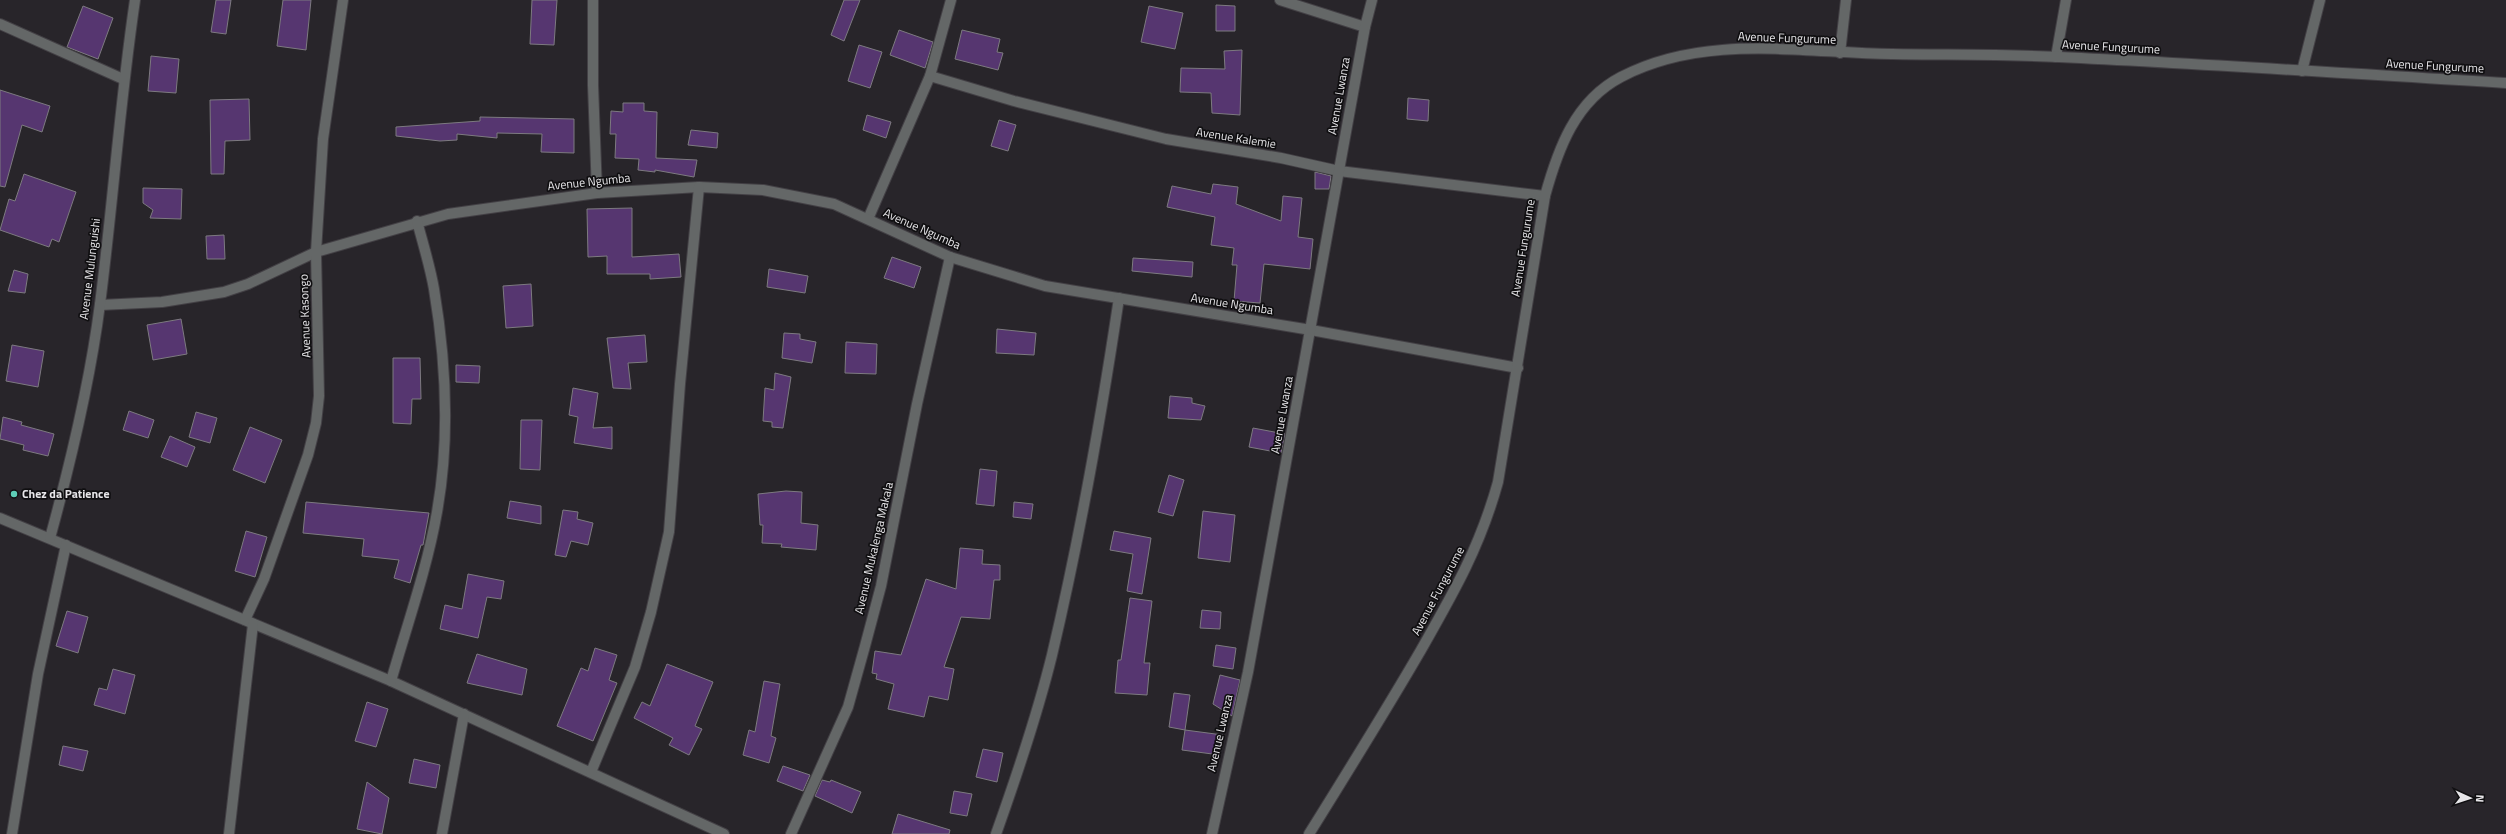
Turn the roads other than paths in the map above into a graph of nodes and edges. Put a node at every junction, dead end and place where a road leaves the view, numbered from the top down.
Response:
1 (134, 0) edge
2 (344, 0) edge
3 (593, 0) edge
4 (951, 0) edge
5 (1280, 0) edge
6 (1372, 0) edge
7 (1846, 0) edge
8 (2066, 0) edge
9 (2320, 0) edge
10 (0, 24) edge
11 (1365, 27) junction
12 (1840, 53) junction
13 (2056, 57) junction
14 (2302, 71) junction
15 (930, 76) junction
16 (123, 79) junction
17 (2506, 83) edge
18 (1339, 170) junction
19 (699, 187) junction
20 (597, 193) junction
21 (1545, 196) junction
22 (868, 219) junction
23 (417, 221) junction
24 (316, 252) junction
25 (950, 257) junction
26 (1119, 298) junction
27 (100, 305) junction
28 (1310, 330) junction
29 (1518, 368) junction
30 (0, 518) edge
31 (50, 538) junction
32 (66, 545) junction
33 (249, 622) junction
34 (391, 681) junction
35 (464, 714) junction
36 (591, 772) junction
37 (710, 831) edge
38 (12, 834) edge
39 (229, 834) edge
40 (442, 834) edge
41 (724, 834) edge
42 (791, 834) edge
43 (996, 834) edge
44 (1212, 834) edge
45 (1309, 834) edge

1 - 16 street, Avenue Mulunguishi
2 - 24 street, Avenue Kasongo
3 - 20 street
4 - 15 street
5 - 11 street
6 - 11 street, Avenue Lwanza
7 - 12 street
8 - 13 street
9 - 14 street
10 - 16 street
11 - 18 street, Avenue Lwanza
12 - 13 street, Avenue Fungurume
12 - 21 street, Avenue Fungurume
13 - 14 street, Avenue Fungurume
14 - 17 street, Avenue Fungurume
15 - 18 street, Avenue Kalemie
15 - 22 street
16 - 27 street, Avenue Mulunguishi
18 - 21 street, Avenue Kalemie
18 - 28 street, Avenue Lwanza
19 - 20 street, Avenue Ngumba
19 - 22 street, Avenue Ngumba
19 - 36 street
20 - 23 street, Avenue Ngumba
21 - 29 street, Avenue Fungurume
22 - 25 street, Avenue Ngumba
23 - 24 street, Avenue Ngumba
23 - 34 street
24 - 27 street, Avenue Ngumba
24 - 33 street, Avenue Kasongo
25 - 26 street, Avenue Ngumba
25 - 42 street, Avenue Mukalenga Makala
26 - 28 street, Avenue Ngumba
26 - 43 street
27 - 31 street, Avenue Mulunguishi
28 - 29 street, Avenue Ngumba
28 - 44 street, Avenue Lwanza
29 - 45 street, Avenue Fungurume
30 - 31 street
31 - 32 street
32 - 33 street
32 - 38 street
33 - 34 street
33 - 39 street, Avenue Kasongo
34 - 35 street
35 - 36 street
35 - 40 street
36 - 37 street
37 - 41 street

